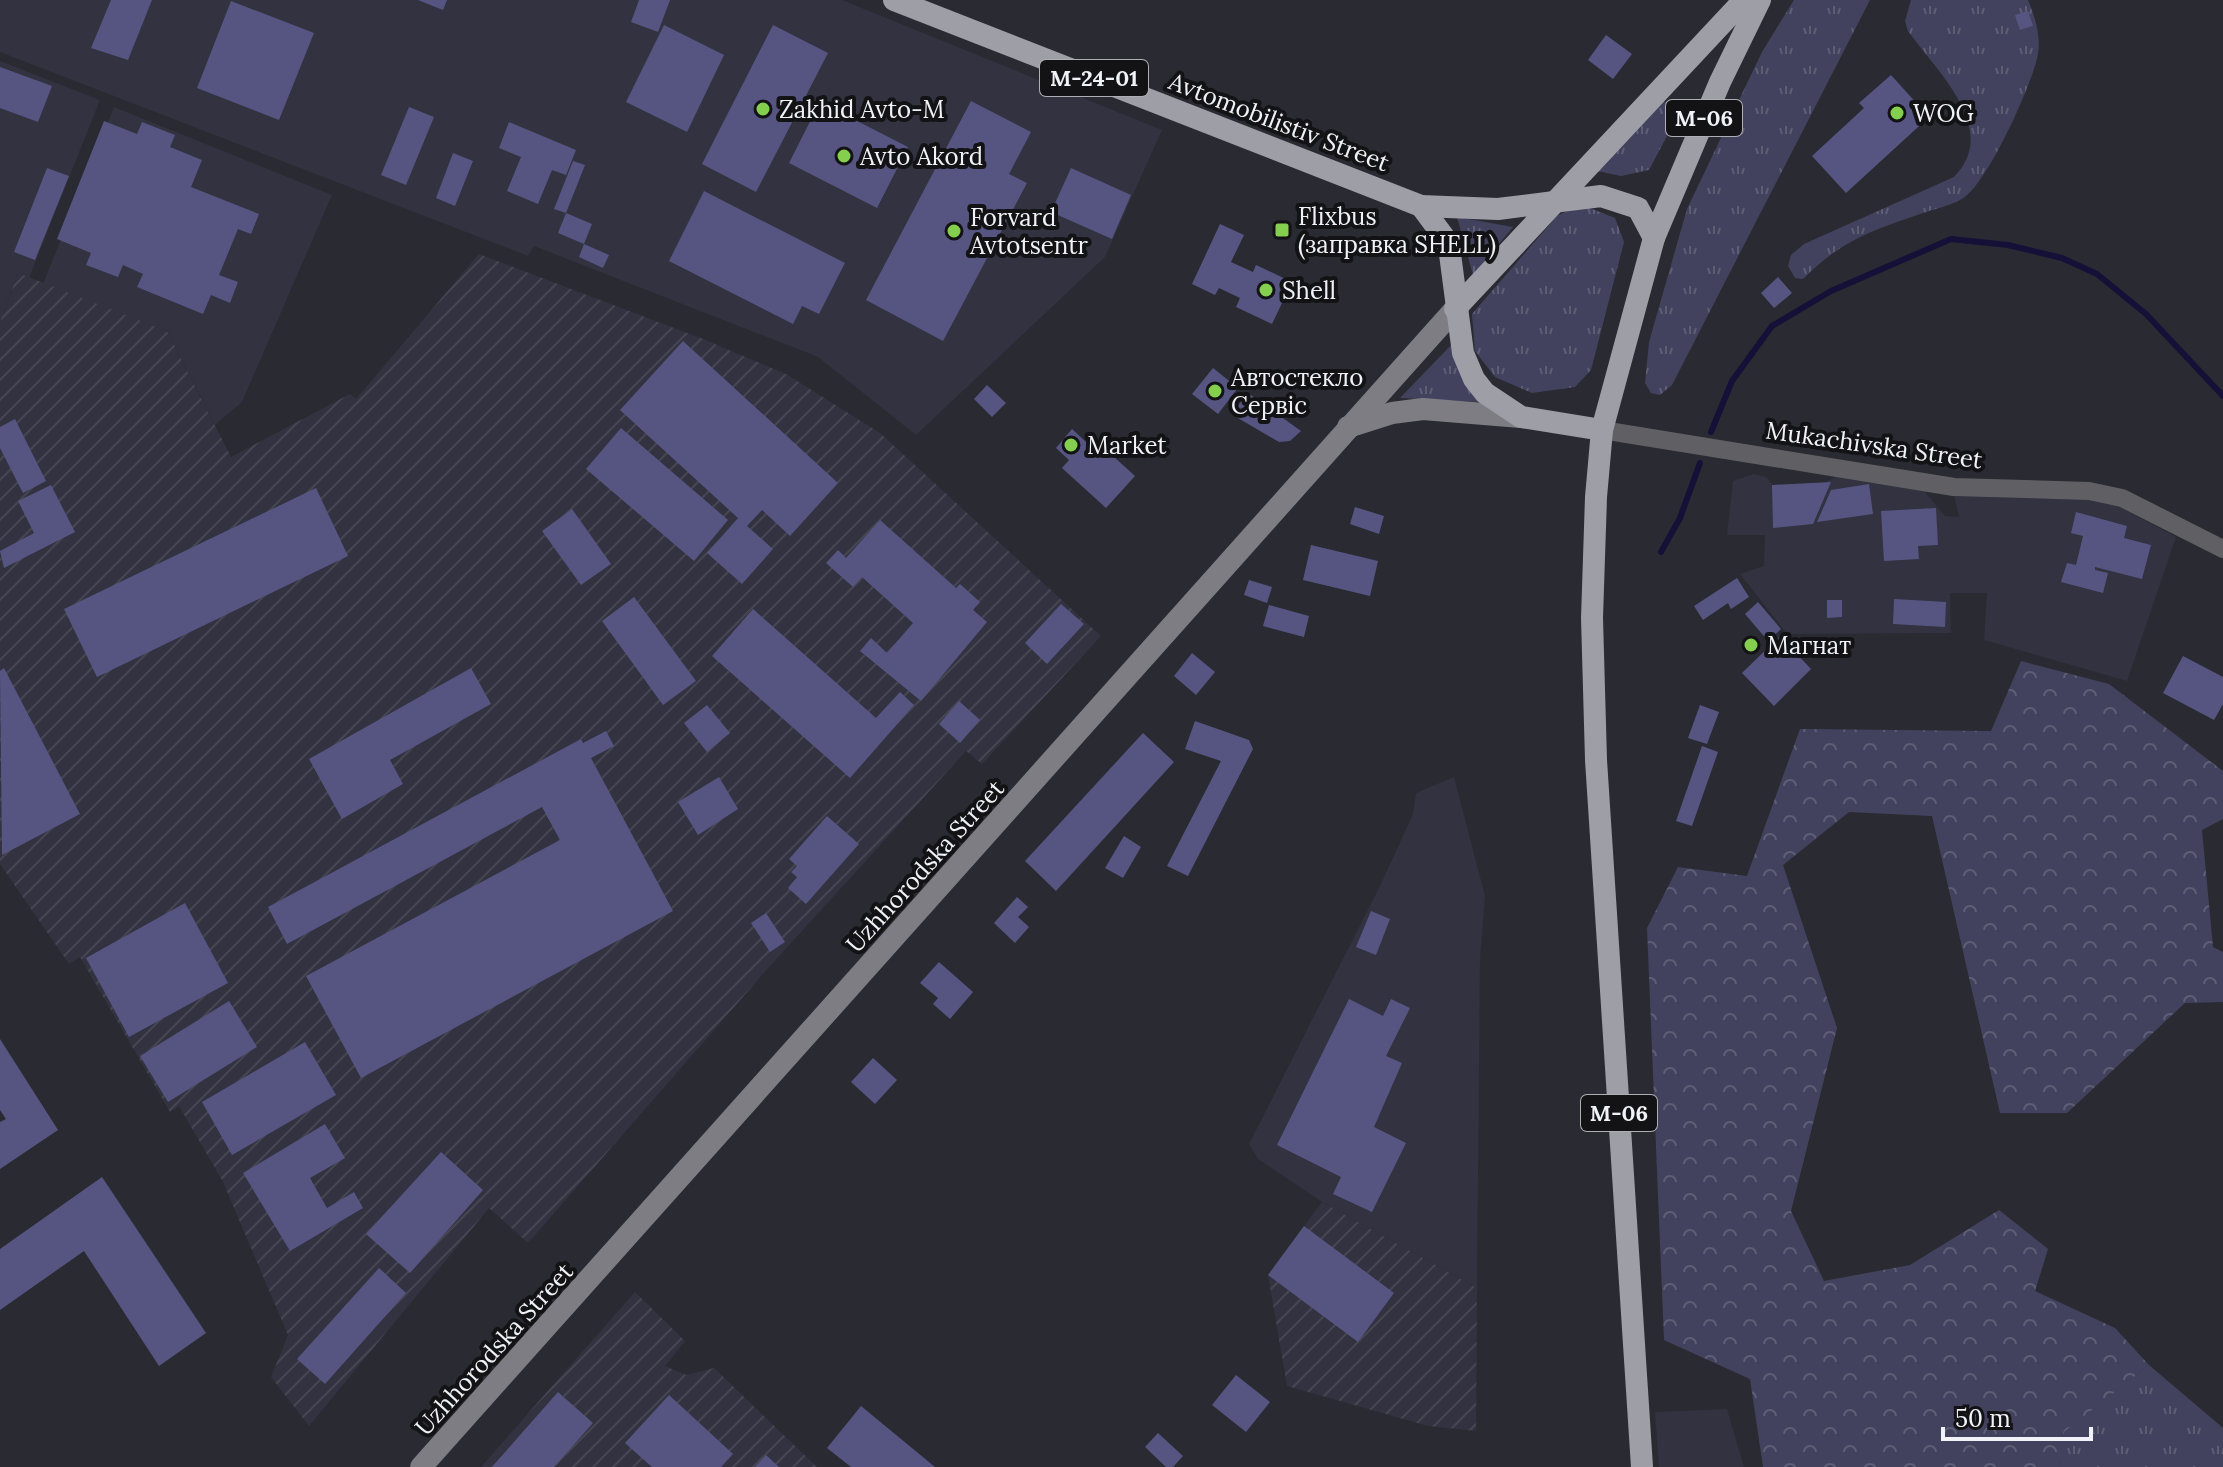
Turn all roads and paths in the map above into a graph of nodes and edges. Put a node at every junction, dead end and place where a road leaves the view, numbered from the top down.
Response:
1 (894, 0) edge
2 (1744, 0) edge
3 (1760, 0) edge
4 (1552, 203) junction
5 (1421, 206) junction
6 (1654, 238) junction
7 (1455, 309) junction
8 (1521, 417) junction
9 (1346, 427) junction
10 (1602, 430) junction
11 (2223, 549) edge
12 (421, 1467) edge
13 (1642, 1467) edge

1 - 5 highway, Avtomobilistiv Street / М-24-01
2 - 4 highway
3 - 6 highway, М-06
4 - 5 highway, Avtomobilistiv Street / М-24-01
4 - 6 highway, М-24-01
4 - 7 highway
5 - 7 highway
6 - 10 highway, М-06
7 - 8 highway
7 - 9 main road
8 - 9 main road
8 - 10 highway
9 - 12 main road, Uzhhorodska Street
10 - 11 street, Mukachivska Street
10 - 13 highway, М-06

